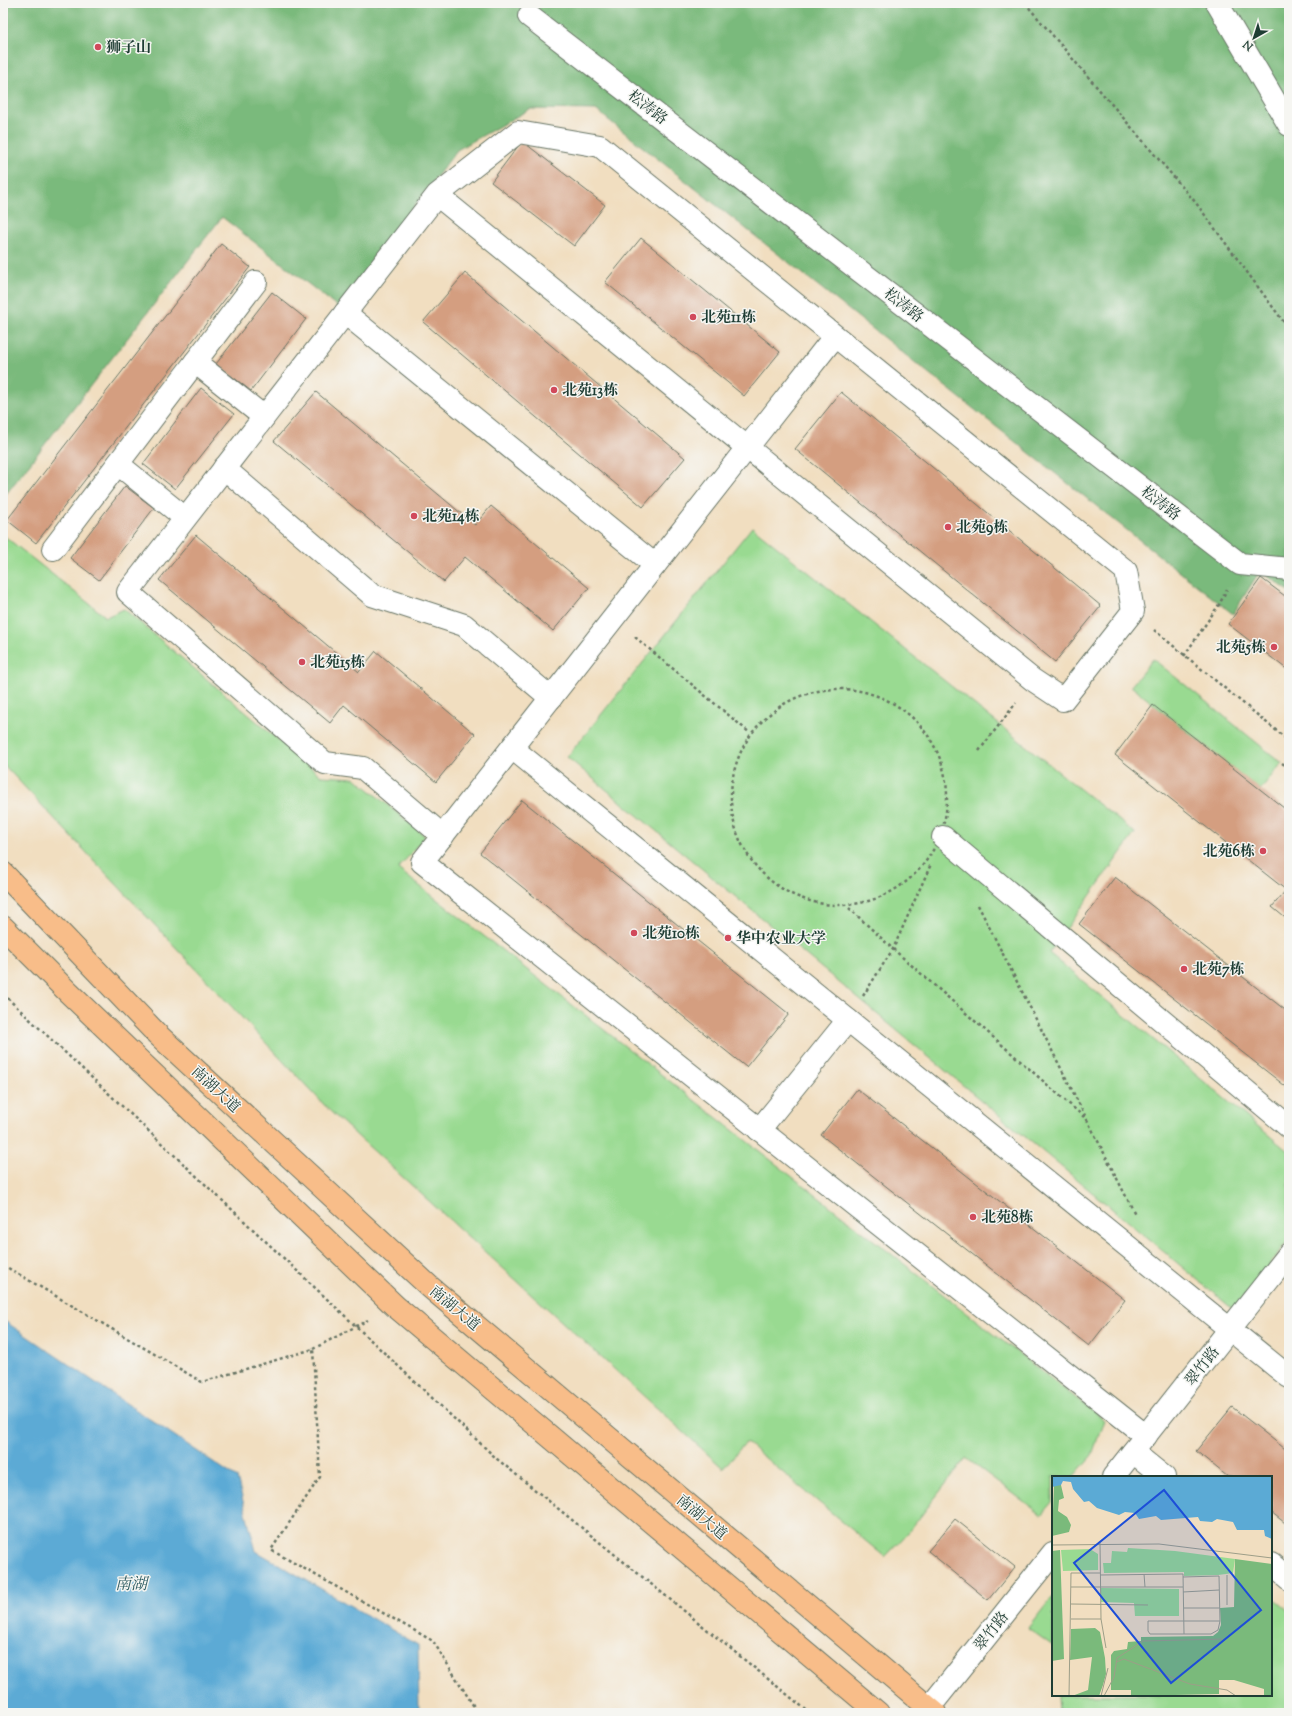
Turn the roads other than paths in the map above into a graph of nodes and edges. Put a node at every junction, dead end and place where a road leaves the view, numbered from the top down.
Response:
1 (1217, 3) edge
2 (529, 16) dead end
3 (1289, 125) edge
4 (437, 194) junction
5 (256, 282) dead end
6 (345, 312) junction
7 (834, 336) junction
8 (195, 362) junction
9 (264, 417) junction
10 (748, 447) junction
11 (118, 464) junction
12 (224, 468) junction
13 (185, 518) junction
14 (53, 549) dead end
15 (655, 565) junction
16 (1289, 569) edge
17 (551, 698) junction
18 (512, 748) junction
19 (443, 836) junction
20 (943, 836) road end
21 (3, 873) edge
22 (3, 927) edge
23 (848, 1020) junction
24 (1289, 1126) edge
25 (759, 1130) junction
26 (1289, 1254) edge
27 (1230, 1329) junction
28 (1289, 1377) edge
29 (1140, 1444) junction
30 (1115, 1476) edge
31 (1163, 1476) edge
32 (1052, 1554) edge
33 (1272, 1565) edge
34 (1289, 1579) edge
35 (932, 1711) edge
36 (878, 1713) edge

1 - 3 street
2 - 16 street, 松涛路
4 - 6 street
4 - 7 street
4 - 10 street
5 - 8 street
6 - 9 street
6 - 15 street
7 - 10 street
7 - 10 street
8 - 9 street
8 - 11 street
9 - 12 street
10 - 15 street
11 - 13 street
11 - 14 street
12 - 13 street
12 - 17 street
13 - 19 street
15 - 17 street
17 - 18 street
18 - 19 street
18 - 23 street
19 - 25 street
20 - 24 street
21 - 35 main road, 南湖大道
22 - 36 main road
23 - 25 street
23 - 27 street
25 - 29 street
26 - 27 street, 翠竹路
27 - 28 street
27 - 29 street, 翠竹路
29 - 30 street, 翠竹路
29 - 31 street
32 - 35 street, 翠竹路
33 - 34 street

